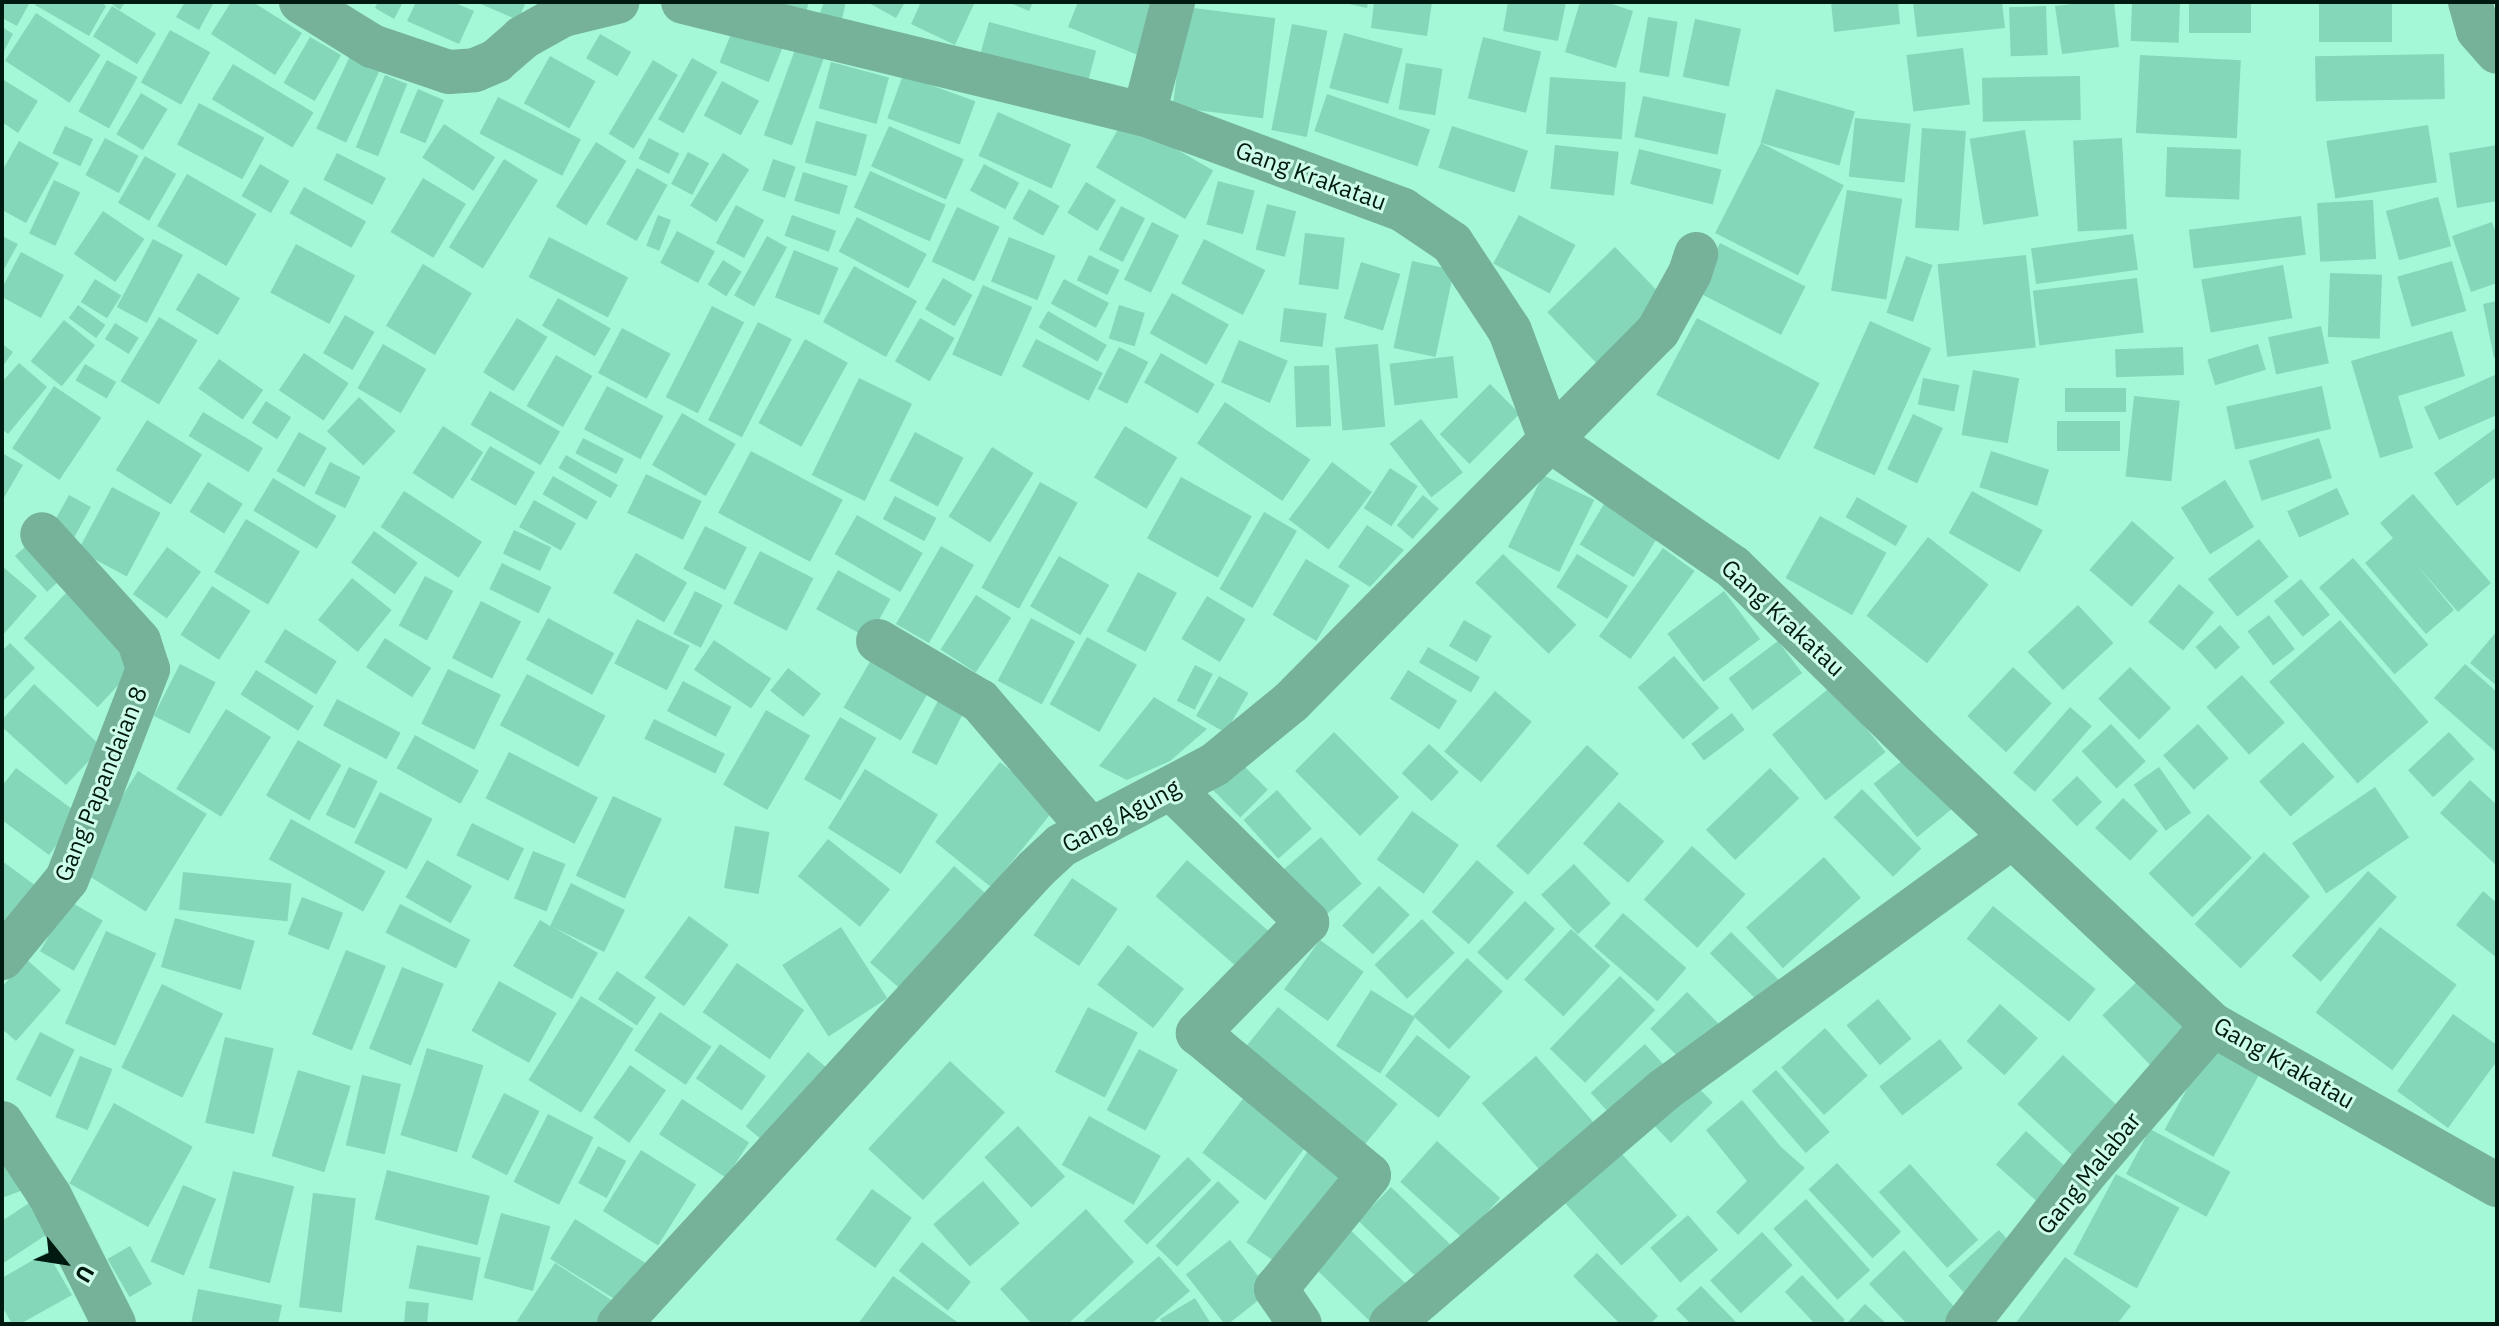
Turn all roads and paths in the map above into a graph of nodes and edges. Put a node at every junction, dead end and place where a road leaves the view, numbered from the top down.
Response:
1 (301, 2) edge
2 (617, 2) edge
3 (683, 2) edge
4 (1173, 2) edge
5 (2470, 2) edge
6 (2497, 52) edge
7 (1144, 114) junction
8 (1696, 254) dead end
9 (1551, 441) junction
10 (42, 534) dead end
11 (878, 641) dead end
12 (1172, 789) junction
13 (1091, 830) junction
14 (2012, 837) junction
15 (2, 958) edge
16 (2213, 1025) junction
17 (2, 1123) edge
18 (2497, 1185) edge
19 (114, 1324) edge
20 (619, 1324) edge
21 (1300, 1324) edge
22 (1391, 1324) edge
23 (1967, 1324) edge

1 - 2 street
3 - 7 street, Gang Krakatau
4 - 7 street
5 - 6 street
7 - 9 street, Gang Krakatau
8 - 9 street, Gang Agung
9 - 12 street, Gang Agung
9 - 14 street, Gang Krakatau
10 - 15 street, Gang Papandaian 8
11 - 13 street
12 - 13 street, Gang Agung
12 - 21 street
13 - 20 street, Gang Agung
14 - 16 street, Gang Krakatau
14 - 22 street
16 - 18 street, Gang Krakatau
16 - 23 street, Gang Malabar
17 - 19 street

